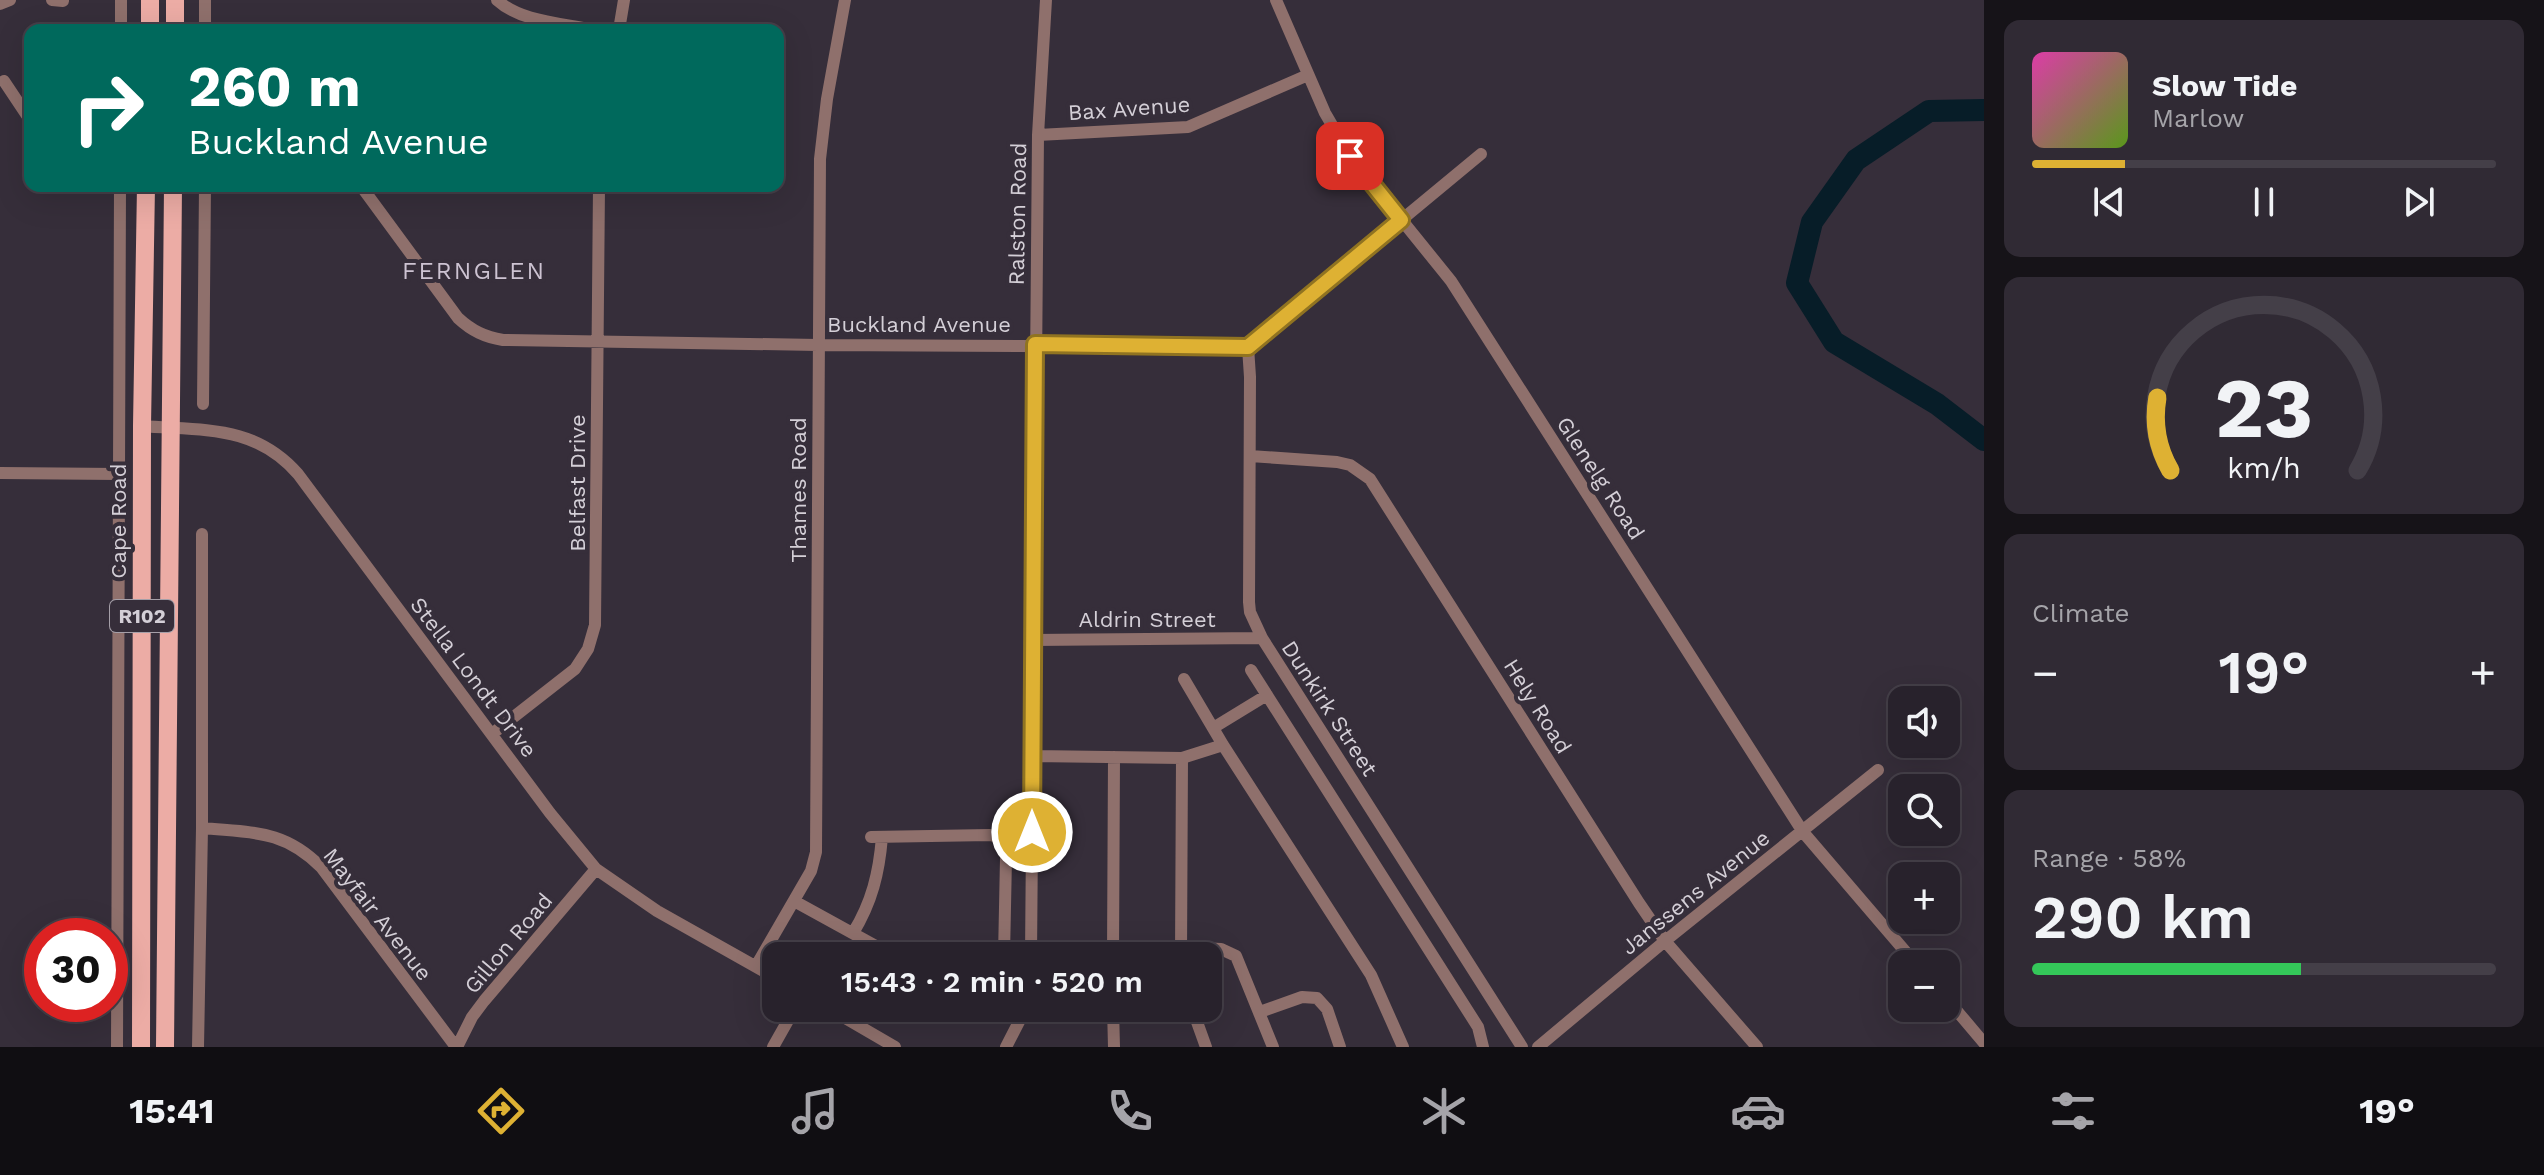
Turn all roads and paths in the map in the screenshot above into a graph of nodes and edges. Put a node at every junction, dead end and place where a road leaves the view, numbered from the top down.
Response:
1 (10, 0) edge
2 (52, 0) edge
3 (121, 0) edge
4 (150, 0) edge
5 (175, 0) edge
6 (205, 0) edge
7 (497, 0) edge
8 (624, 0) edge
9 (845, 0) edge
10 (1046, 0) edge
11 (1276, 0) edge
12 (63, 1) edge
13 (0, 4) edge
14 (121, 24) edge
15 (150, 24) edge
16 (175, 24) edge
17 (205, 24) edge
18 (565, 24) edge
19 (620, 24) edge
20 (1308, 75) junction
21 (4, 81) dead end
22 (24, 111) edge
23 (1038, 135) junction
24 (1481, 154) dead end
25 (120, 192) edge
26 (146, 192) edge
27 (173, 192) edge
28 (205, 192) edge
29 (365, 192) edge
30 (599, 192) edge
31 (1401, 220) junction
32 (598, 342) junction
33 (1035, 344) junction
34 (818, 345) junction
35 (1248, 347) junction
36 (203, 404) dead end
37 (142, 426) junction
38 (171, 428) junction
39 (1250, 456) junction
40 (0, 473) edge
41 (119, 474) junction
42 (202, 534) dead end
43 (1262, 638) junction
44 (1032, 640) junction
45 (1251, 670) dead end
46 (1184, 679) dead end
47 (1267, 695) junction
48 (1213, 728) junction
49 (492, 734) junction
50 (1223, 745) junction
51 (1033, 756) junction
52 (1114, 757) junction
53 (1182, 758) junction
54 (1878, 770) dead end
55 (202, 828) junction
56 (1803, 832) junction
57 (596, 869) junction
58 (794, 901) junction
59 (853, 933) junction
60 (1665, 941) junction
61 (869, 942) edge
62 (1004, 942) edge
63 (1031, 942) edge
64 (1113, 942) edge
65 (1181, 942) edge
66 (1904, 950) edge
67 (1222, 951) edge
68 (756, 966) junction
69 (762, 970) edge
70 (1260, 1012) junction
71 (1960, 1015) edge
72 (787, 1022) edge
73 (852, 1022) edge
74 (1019, 1022) edge
75 (1113, 1022) edge
76 (1197, 1022) edge
77 (1984, 1043) edge
78 (117, 1047) edge
79 (141, 1047) edge
80 (165, 1047) edge
81 (198, 1047) edge
82 (456, 1047) edge
83 (773, 1047) edge
84 (895, 1047) edge
85 (1006, 1047) edge
86 (1114, 1047) edge
87 (1206, 1047) edge
88 (1273, 1047) edge
89 (1340, 1047) edge
90 (1403, 1047) edge
91 (1483, 1047) edge
92 (1522, 1047) edge
93 (1538, 1047) edge
94 (1757, 1047) edge

1 - 13 street
2 - 12 street
3 - 14 street
4 - 15 main road
5 - 16 main road
6 - 17 street
7 - 18 street
8 - 19 street
9 - 34 street, Thames Road
10 - 23 street, Ralston Road
11 - 20 street, Glenelg Road
20 - 23 street, Bax Avenue
20 - 31 street, Glenelg Road
21 - 22 street
23 - 33 street, Ralston Road
24 - 31 street
25 - 41 street, Cape Road
26 - 37 main road, Cape Road / R102
27 - 38 main road, R102
28 - 36 street
29 - 32 street, Buckland Avenue
30 - 32 street, Belfast Drive
31 - 35 street
31 - 56 street, Glenelg Road
32 - 34 street, Buckland Avenue
32 - 49 street, Belfast Drive
33 - 34 street, Buckland Avenue
33 - 35 street, Buckland Avenue
33 - 44 street, Ralston Road
34 - 58 street, Thames Road
35 - 39 street, Dunkirk Street
37 - 38 street, Stella Londt Drive
37 - 79 main road, Cape Road / R102
38 - 49 street, Stella Londt Drive
38 - 80 main road, R102
39 - 43 street, Dunkirk Street
39 - 60 street, Hely Road
40 - 41 street
41 - 78 street, Cape Road
42 - 55 street
43 - 44 street, Aldrin Street
43 - 92 street, Dunkirk Street
44 - 51 street, Ralston Road
45 - 47 street
46 - 48 street
47 - 48 street
47 - 91 street
48 - 50 street
49 - 57 street, Stella Londt Drive
50 - 53 street
50 - 90 street
51 - 52 street
51 - 63 street, Ralston Road
52 - 53 street
52 - 64 street
53 - 65 street
54 - 56 street, Janssens Avenue
55 - 81 street
55 - 82 street, Mayfair Avenue
56 - 60 street, Janssens Avenue
56 - 66 street, Glenelg Road
57 - 68 street, Stella Londt Drive
57 - 82 street, Gillon Road
58 - 59 street
58 - 68 street, Thames Road
59 - 61 street
59 - 62 street
60 - 93 street, Janssens Avenue
60 - 94 street, Hely Road
67 - 70 street
68 - 69 street, Stella Londt Drive
70 - 88 street
70 - 89 street
71 - 77 street
72 - 83 street
73 - 84 street
74 - 85 street
75 - 86 street
76 - 87 street

